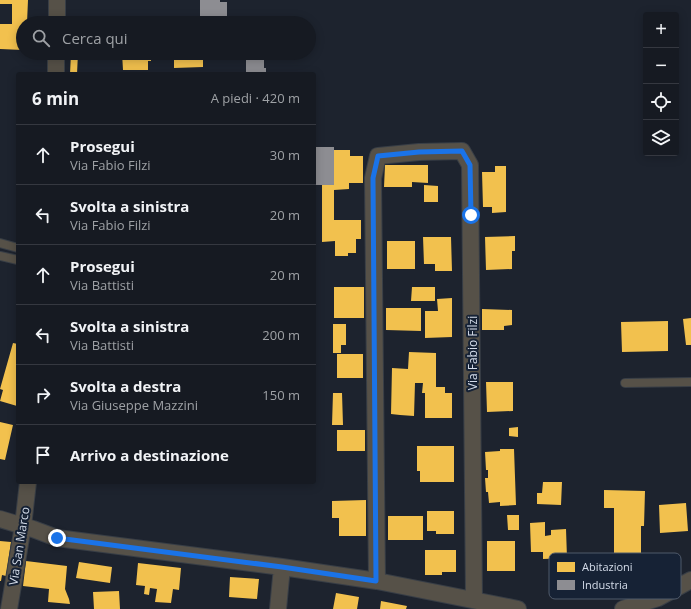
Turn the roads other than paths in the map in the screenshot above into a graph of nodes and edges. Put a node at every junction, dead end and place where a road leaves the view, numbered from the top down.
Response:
1 (57, 0) edge
2 (57, 16) edge
3 (56, 60) edge
4 (56, 72) edge
5 (0, 243) edge
6 (16, 247) edge
7 (0, 256) edge
8 (16, 260) edge
9 (691, 382) edge
10 (625, 383) dead end
11 (28, 484) edge
12 (0, 519) edge
13 (23, 526) junction
14 (282, 567) junction
15 (376, 581) junction
16 (655, 599) edge
17 (474, 600) junction
18 (9, 609) edge
19 (278, 609) edge
20 (518, 609) edge
21 (623, 609) edge

1 - 2 street
3 - 4 street
5 - 6 lane
7 - 8 lane
9 - 10 lane
11 - 13 street, Via San Marco
12 - 13 street
13 - 14 street
13 - 18 street, Via San Marco
14 - 15 street
14 - 19 street
15 - 17 street
15 - 17 street, Via Fabio Filzi
16 - 21 street
17 - 20 street

